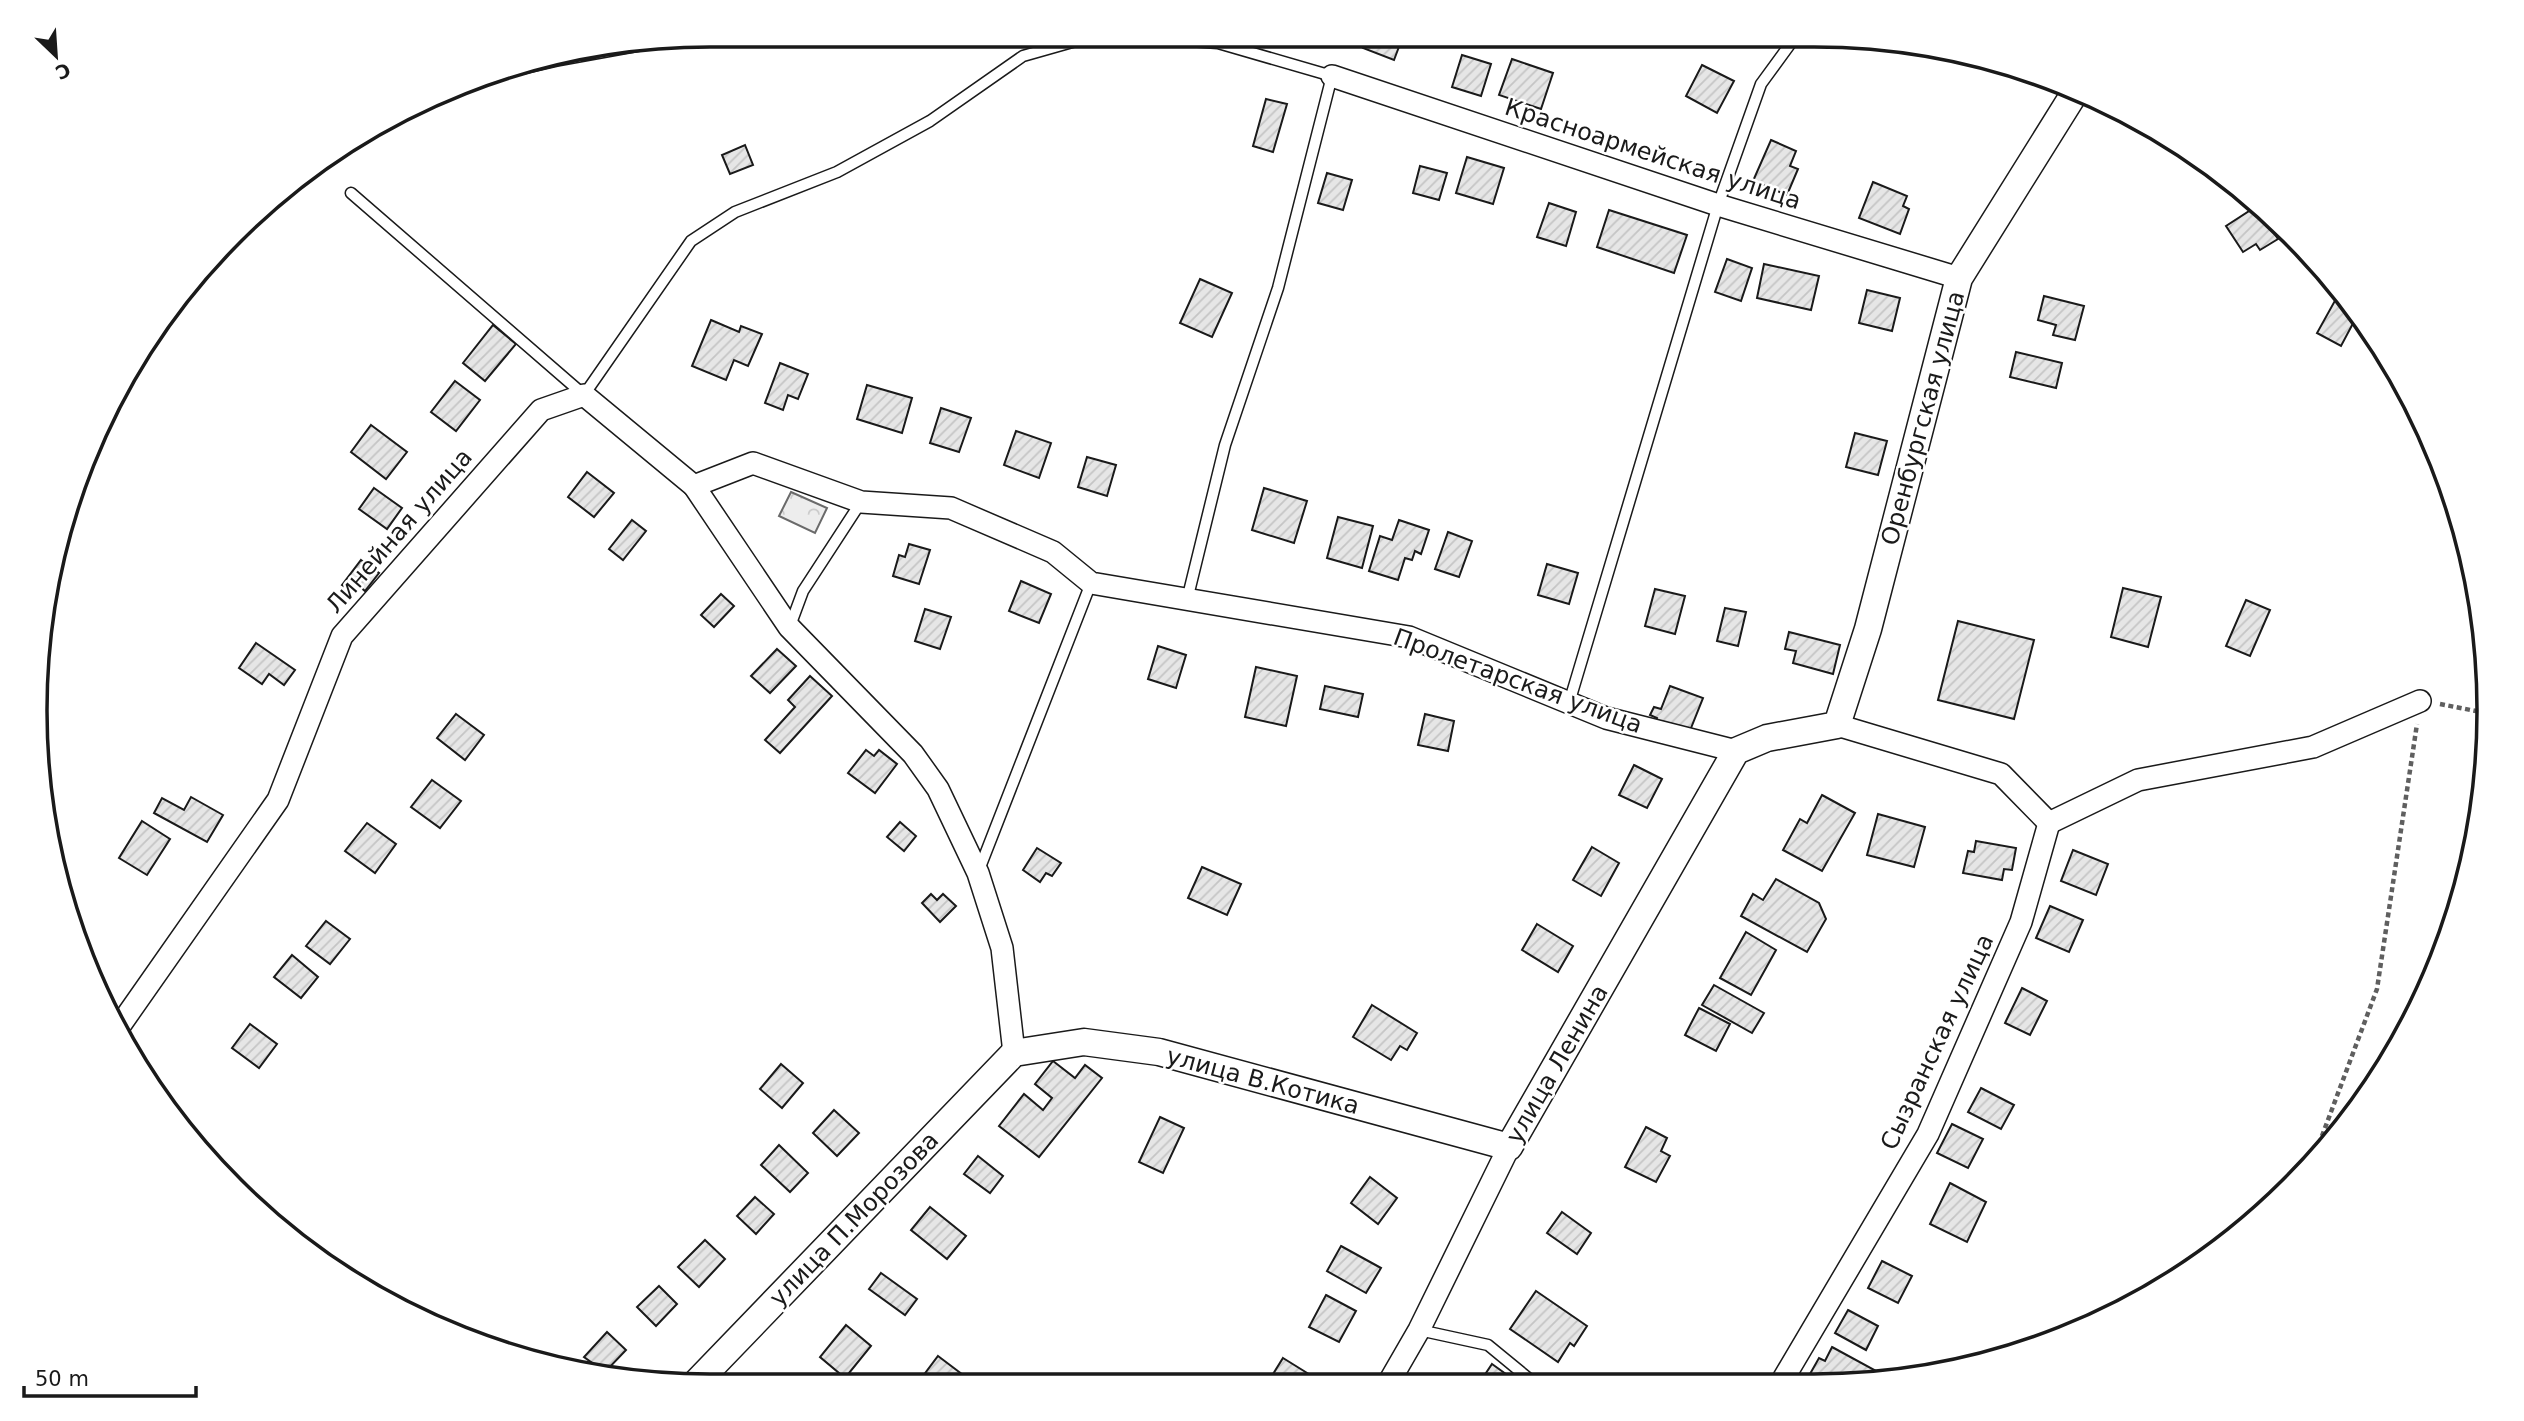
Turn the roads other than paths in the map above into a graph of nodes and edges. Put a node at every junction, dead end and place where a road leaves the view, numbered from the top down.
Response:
1 (1056, 47) edge
2 (1232, 47) edge
3 (1788, 47) edge
4 (1332, 76) junction
5 (2071, 100) edge
6 (351, 193) dead end
7 (1718, 205) junction
8 (1959, 278) junction
9 (584, 396) junction
10 (694, 486) junction
11 (861, 502) junction
12 (1090, 583) junction
13 (1187, 601) junction
14 (789, 627) junction
15 (2420, 701) road end
16 (1569, 703) junction
17 (1837, 725) junction
18 (1736, 751) junction
19 (2049, 823) junction
20 (978, 873) junction
21 (124, 1019) edge
22 (1014, 1053) junction
23 (1509, 1147) junction
24 (1419, 1329) junction
25 (706, 1374) edge
26 (1394, 1374) edge
27 (1523, 1374) edge
28 (1786, 1374) edge

1 - 9 lane
2 - 4 lane
3 - 7 lane
4 - 7 street, Красноармейская улица
4 - 13 lane
5 - 8 street, Оренбургская улица
6 - 9 lane
7 - 8 street, Красноармейская улица
7 - 16 lane
8 - 17 street, Оренбургская улица
9 - 10 street
9 - 21 street, Линейная улица
10 - 11 street
10 - 14 street
11 - 12 street
11 - 14 lane
12 - 13 street, Пролетарская улица
12 - 20 lane
13 - 16 street, Пролетарская улица
14 - 20 street
15 - 19 street
16 - 18 street, Пролетарская улица
17 - 18 street
17 - 19 street
18 - 23 street, улица Ленина
19 - 28 street, Сызранская улица
20 - 22 street
22 - 23 street, улица В.Котика
22 - 25 street, улица П.Морозова
23 - 24 street, улица Ленина
24 - 26 street, улица Ленина
24 - 27 lane

